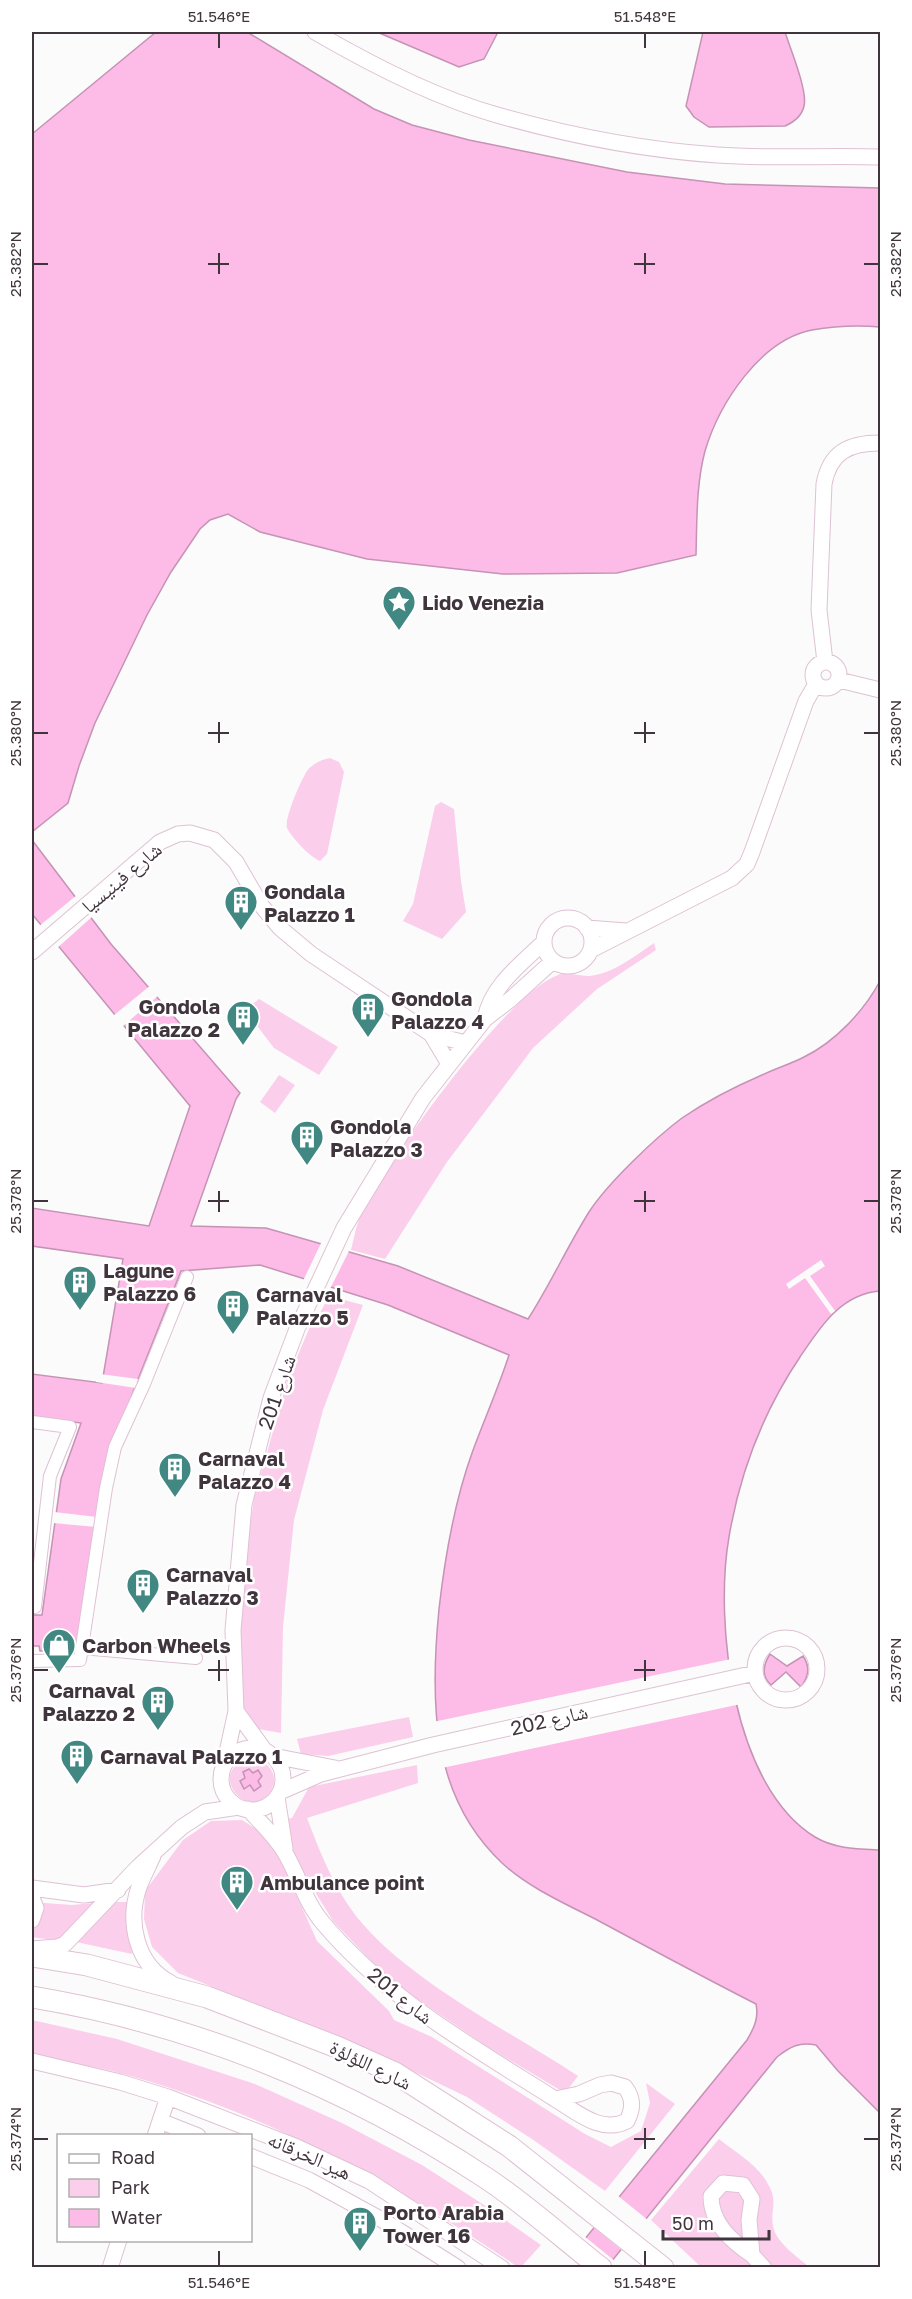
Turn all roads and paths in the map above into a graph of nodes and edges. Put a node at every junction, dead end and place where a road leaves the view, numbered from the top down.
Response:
1 (315, 32) edge
2 (880, 157) edge
3 (880, 443) edge
4 (825, 662) junction
5 (839, 680) junction
6 (816, 684) junction
7 (880, 690) edge
8 (586, 928) junction
9 (626, 931) junction
10 (544, 942) junction
11 (34, 950) edge
12 (591, 950) junction
13 (553, 961) junction
14 (485, 1019) junction
15 (431, 1034) junction
16 (465, 1043) junction
17 (448, 1064) junction
18 (187, 1277) dead end
19 (32, 1422) edge
20 (32, 1606) edge
21 (81, 1648) junction
22 (196, 1658) dead end
23 (32, 1661) edge
24 (754, 1673) junction
25 (236, 1711) junction
26 (269, 1754) junction
27 (224, 1766) junction
28 (344, 1768) junction
29 (221, 1782) junction
30 (278, 1794) junction
31 (243, 1808) junction
32 (205, 1812) junction
33 (156, 1850) junction
34 (285, 1852) junction
35 (139, 1886) junction
36 (32, 1888) edge
37 (117, 1890) junction
38 (32, 1898) edge
39 (32, 1920) edge
40 (32, 1949) edge
41 (32, 1956) edge
42 (32, 1997) edge
43 (207, 1997) junction
44 (32, 2061) edge
45 (168, 2097) junction
46 (555, 2099) junction
47 (166, 2130) edge
48 (187, 2134) edge
49 (252, 2157) edge
50 (119, 2242) edge
51 (752, 2255) dead end
52 (110, 2268) edge
53 (458, 2268) edge
54 (502, 2268) edge
55 (601, 2268) edge
56 (663, 2268) edge
57 (764, 2268) edge

1 - 2 street
3 - 4 street
4 - 5 street
4 - 6 street
5 - 6 street
5 - 7 street
6 - 9 street
8 - 9 street
8 - 10 street
8 - 12 street
9 - 12 street
10 - 13 street
10 - 14 street, شارع 201
11 - 15 street, شارع فينيسيا
12 - 13 street
13 - 14 street, شارع 201
14 - 16 street, شارع 201
15 - 16 street, شارع فينيسيا
15 - 17 street, شارع فينيسيا
16 - 17 street, شارع 201
17 - 25 street, شارع 201
18 - 21 street
19 - 20 street
21 - 22 street
21 - 23 street
24 - 24 street
24 - 28 street, شارع 202
25 - 26 street
25 - 27 street, شارع 201
26 - 27 street
26 - 28 street, شارع 202
26 - 30 street
27 - 29 street
28 - 30 street, شارع 202
29 - 31 street
29 - 32 street
30 - 31 street
30 - 34 street, شارع 201
31 - 32 street
31 - 34 street, شارع 201
32 - 33 street
33 - 35 street
33 - 37 street
34 - 46 street, شارع 201
35 - 37 street
35 - 43 street
36 - 37 street
37 - 40 street
38 - 39 street
41 - 43 main road, شارع اللؤلؤة
42 - 55 main road
43 - 56 main road, شارع اللؤلؤة
44 - 45 street, هير الخرقانه
45 - 47 street
45 - 54 street, هير الخرقانه
46 - 46 street, شارع 201
47 - 48 street
49 - 53 street
50 - 52 street
51 - 57 street

